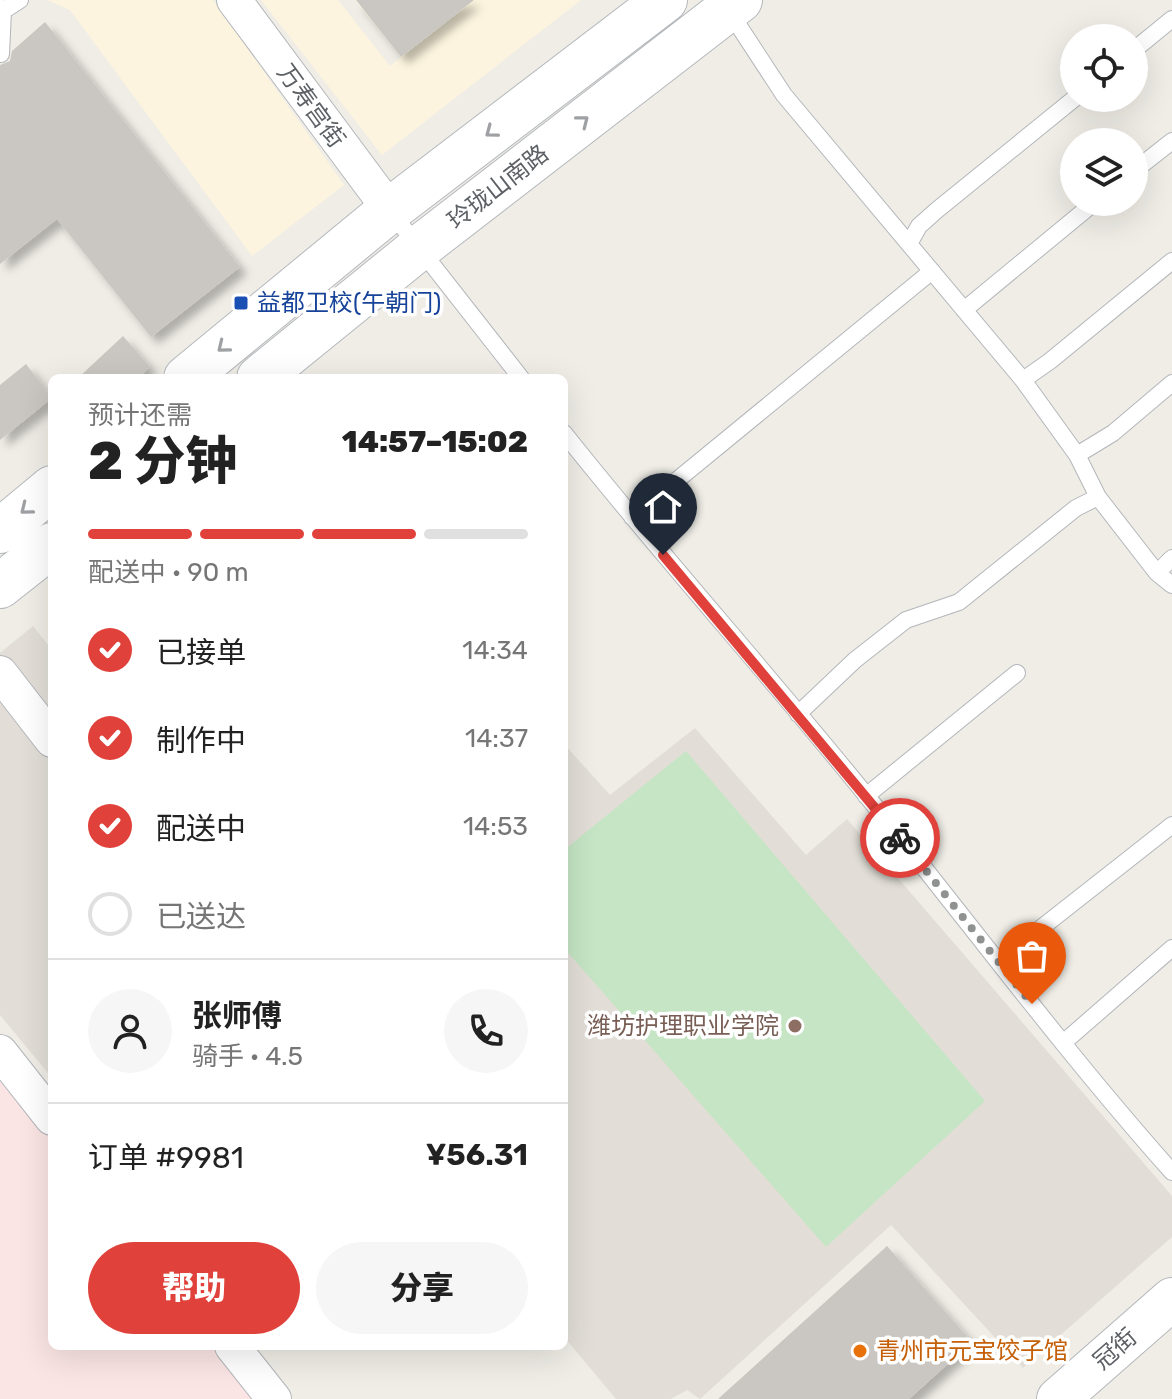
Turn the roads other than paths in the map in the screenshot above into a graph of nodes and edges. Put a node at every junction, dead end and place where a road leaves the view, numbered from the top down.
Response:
1 (20, 0) edge
2 (234, 0) edge
3 (665, 0) edge
4 (734, 5) edge
5 (1, 9) edge
6 (1172, 19) edge
7 (1148, 39) edge
8 (1, 54) edge
9 (1060, 110) edge
10 (1172, 141) edge
11 (1148, 160) edge
12 (390, 210) junction
13 (1078, 216) edge
14 (910, 242) junction
15 (419, 248) junction
16 (1172, 261) edge
17 (932, 271) junction
18 (964, 310) junction
19 (191, 374) edge
20 (264, 374) edge
21 (518, 374) edge
22 (1023, 380) junction
23 (1172, 383) edge
24 (568, 438) edge
25 (1077, 455) junction
26 (48, 491) edge
27 (1098, 497) junction
28 (632, 517) junction
29 (0, 531) edge
30 (48, 548) edge
31 (1172, 558) edge
32 (1157, 573) junction
33 (1172, 585) edge
34 (0, 586) edge
35 (0, 673) edge
36 (1017, 673) dead end
37 (798, 714) junction
38 (48, 735) edge
39 (866, 796) junction
40 (1172, 825) edge
41 (1172, 948) edge
42 (1001, 965) junction
43 (1063, 1043) junction
44 (2, 1059) edge
45 (48, 1113) edge
46 (1172, 1172) edge
47 (1172, 1299) edge
48 (235, 1350) edge
49 (274, 1399) edge
50 (1058, 1399) edge

1 - 5 lane
2 - 12 street, 万寿宫街
3 -> 12 main road, 玲珑山南路
4 - 14 lane
15 -> 4 main road, 玲珑山南路
5 - 8 lane
6 - 7 lane
9 - 14 lane
10 - 11 lane
12 - 15 lane
12 -> 19 main road, 玲珑山南路
13 - 18 lane
14 - 17 lane
15 - 20 main road, 玲珑山南路
15 - 21 lane
16 - 22 lane
17 - 18 lane
17 - 28 lane
18 - 22 lane
22 - 25 lane
23 - 25 lane
24 - 28 lane
25 - 27 lane
26 -> 29 main road
27 - 32 lane
27 - 37 lane
28 - 37 lane
30 - 34 main road
31 - 32 lane
32 - 33 lane
35 - 38 street
36 - 39 lane
37 - 39 lane
39 - 42 lane
40 - 42 lane
41 - 43 lane
42 - 43 lane
43 - 46 lane
44 - 45 street
47 - 50 street, 冠街
48 - 49 street

